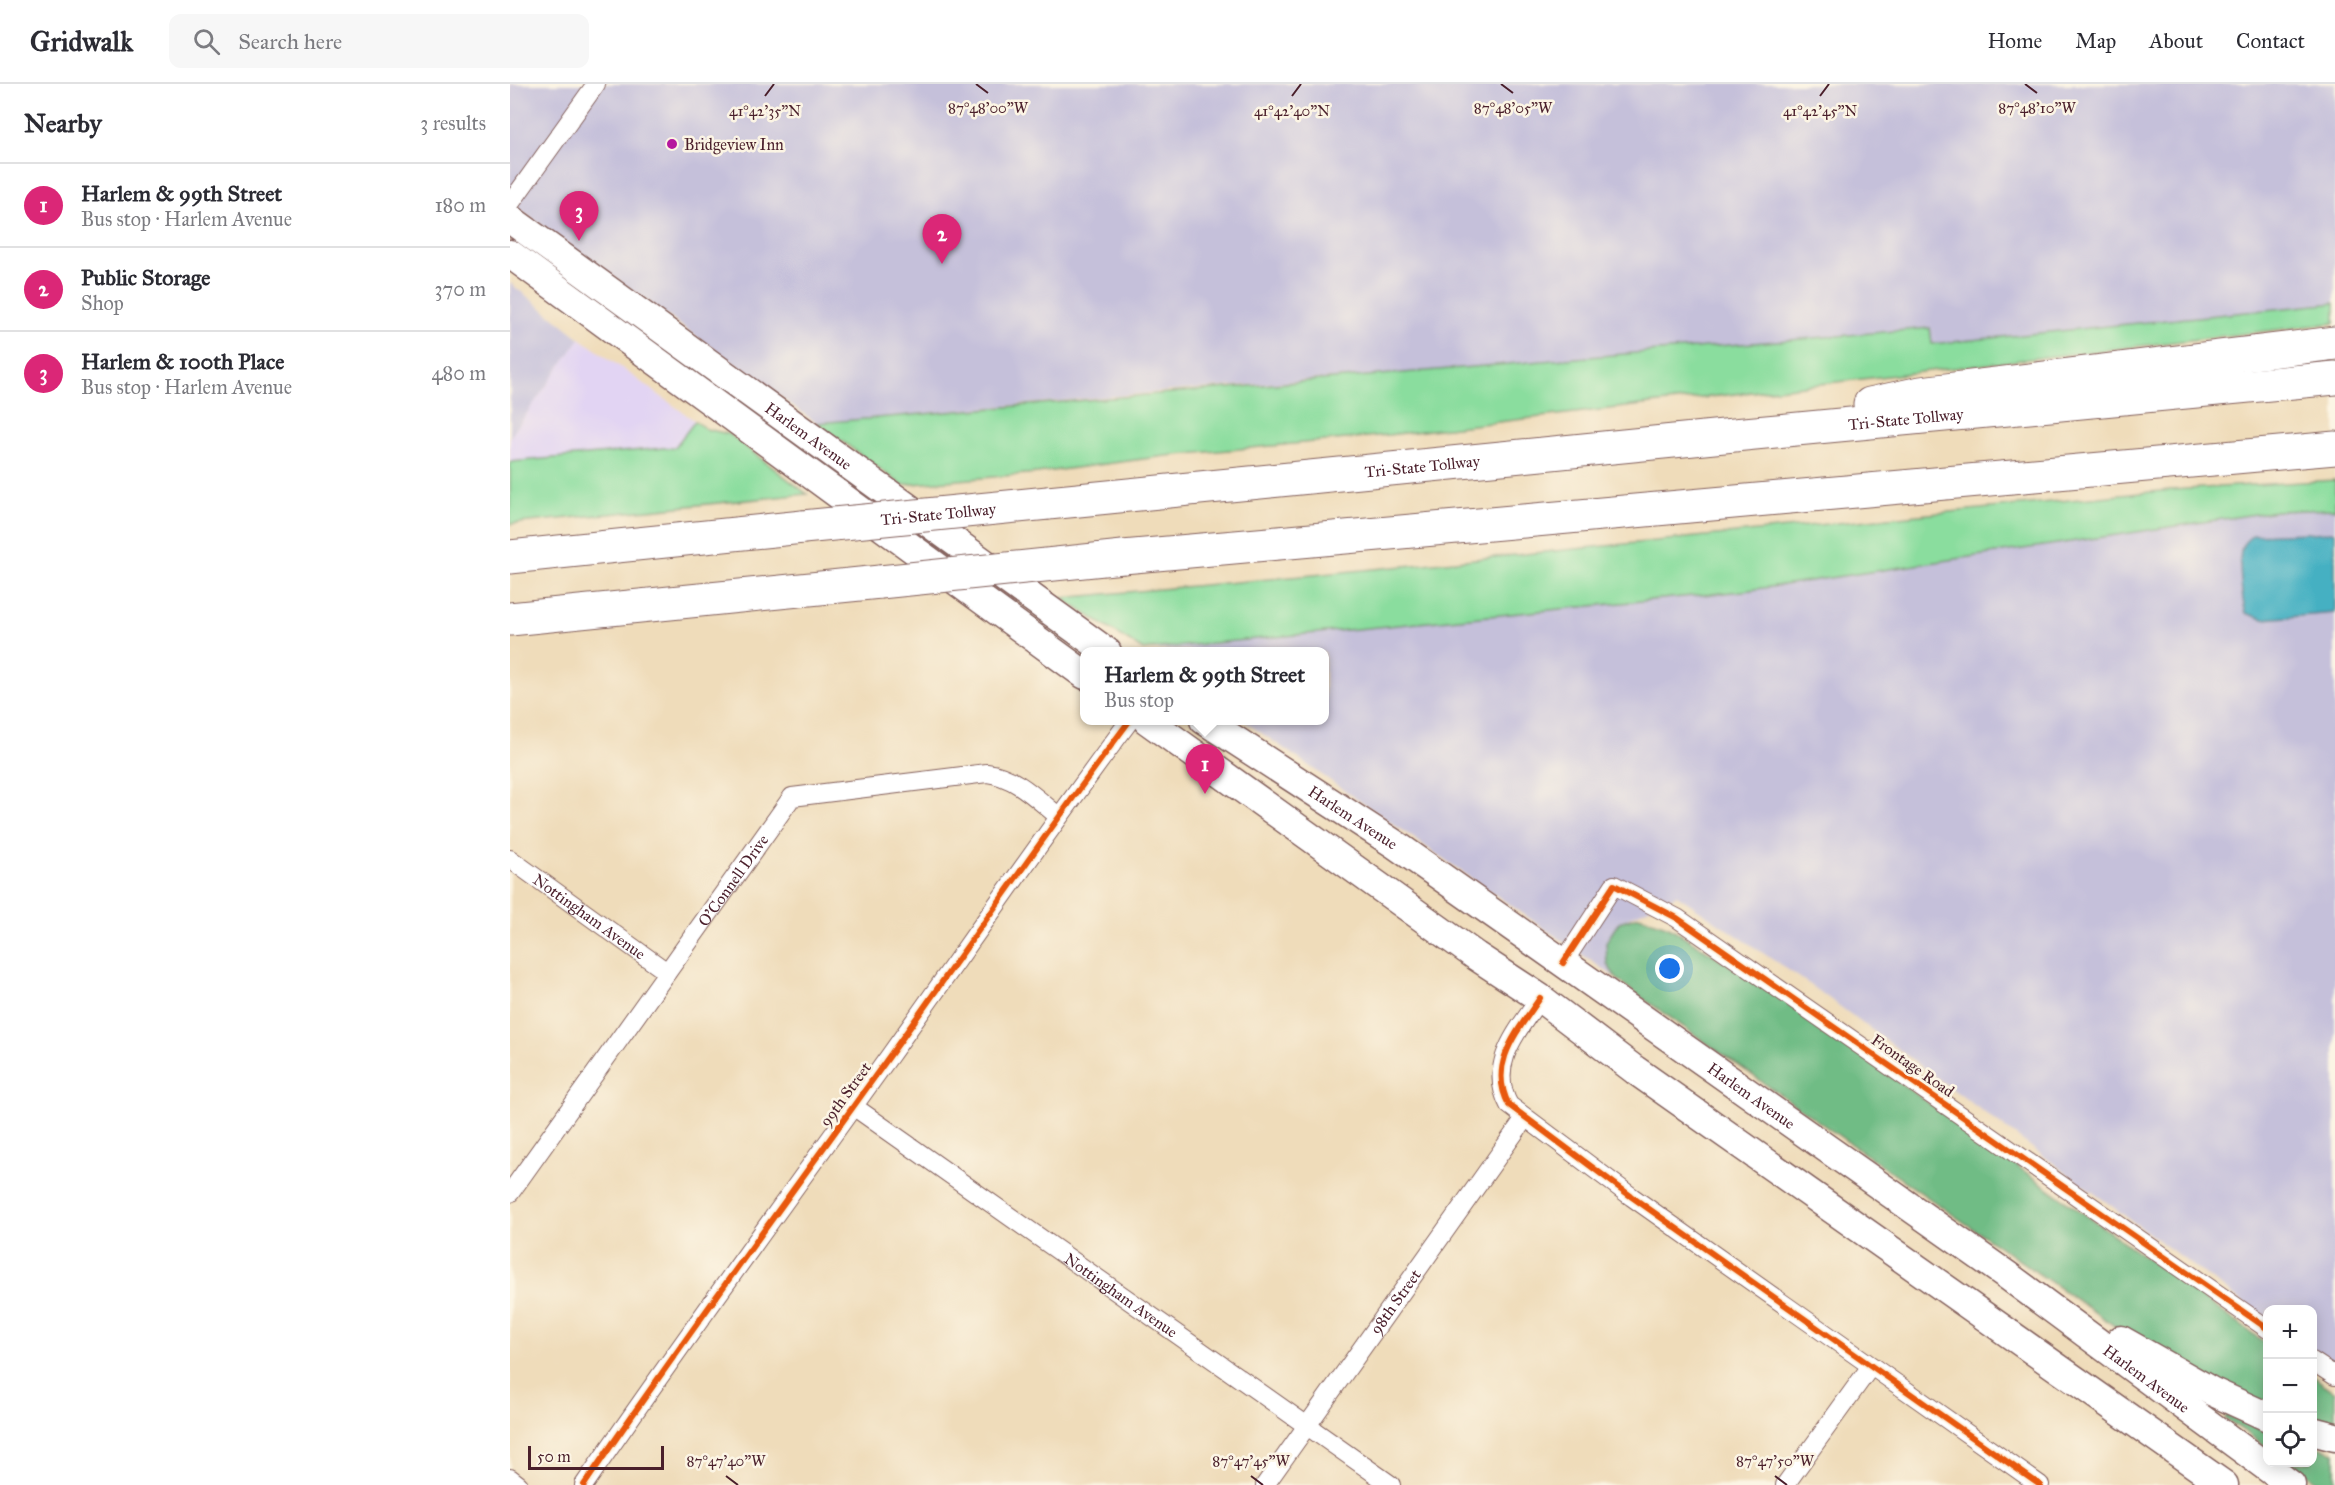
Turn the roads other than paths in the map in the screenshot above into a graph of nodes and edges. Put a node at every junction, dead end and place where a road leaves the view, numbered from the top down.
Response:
1 (596, 84) edge
2 (510, 204) edge
3 (510, 219) edge
4 (510, 254) edge
5 (2335, 343) edge
6 (2335, 378) edge
7 (1734, 435) junction
8 (2335, 448) edge
9 (510, 557) edge
10 (510, 619) edge
11 (1101, 647) edge
12 (1080, 671) edge
13 (1126, 725) edge
14 (1154, 725) edge
15 (1212, 725) edge
16 (1058, 816) junction
17 (510, 859) edge
18 (1563, 963) junction
19 (668, 972) junction
20 (1540, 998) junction
21 (853, 1106) junction
22 (1525, 1118) junction
23 (510, 1193) edge
24 (2008, 1276) junction
25 (2263, 1326) edge
26 (2317, 1363) edge
27 (1871, 1366) junction
28 (2335, 1376) edge
29 (2263, 1415) edge
30 (1308, 1426) junction
31 (2317, 1432) edge
32 (2335, 1437) edge
33 (510, 1478) edge
34 (519, 1485) edge
35 (584, 1485) edge
36 (1265, 1485) edge
37 (1390, 1485) edge
38 (1785, 1485) edge
39 (2040, 1485) edge
40 (2224, 1485) edge
41 (2291, 1485) edge

1 - 2 street
3 - 11 main road, Harlem Avenue
4 - 12 main road, Harlem Avenue
5 - 7 highway
6 - 7 highway, Tri-State Tollway
7 - 9 highway, Tri-State Tollway, bridge
8 - 10 highway, bridge
13 - 16 street, 99th Street
14 - 20 main road
15 - 18 main road, Harlem Avenue
16 - 19 street, O'Connell Drive
16 - 21 street, 99th Street
17 - 19 street, Nottingham Avenue
18 - 24 main road, Harlem Avenue
18 - 25 street, Frontage Road
19 - 23 street, O'Connell Drive
20 - 22 street
20 - 40 main road
21 - 30 street, Nottingham Avenue
21 - 35 street, 99th Street
22 - 27 street
22 - 30 street, 98th Street
24 - 29 main road
24 - 41 main road, Harlem Avenue
26 - 28 street
27 - 38 street
27 - 39 street
30 - 36 street, 98th Street
30 - 37 street, Nottingham Avenue
31 - 32 main road
33 - 34 street

